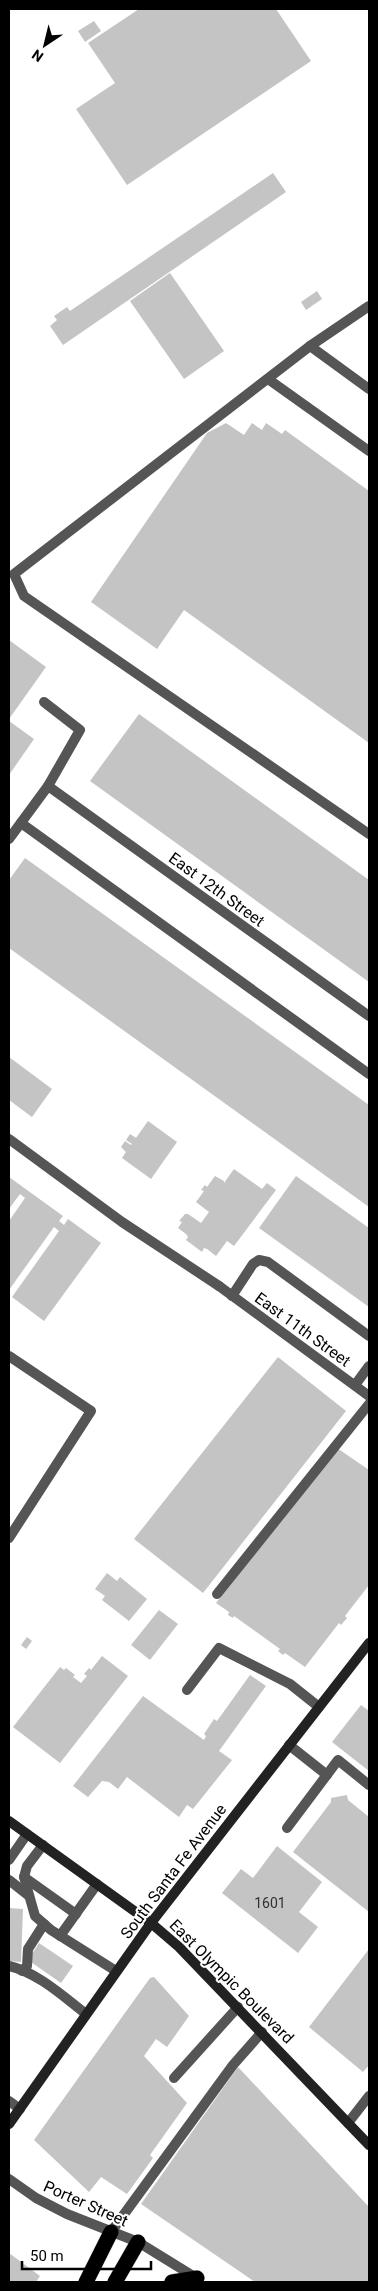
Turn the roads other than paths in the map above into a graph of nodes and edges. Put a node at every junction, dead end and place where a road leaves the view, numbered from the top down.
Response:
1 (369, 306) edge
2 (310, 346) junction
3 (268, 379) junction
4 (369, 389) edge
5 (369, 451) edge
6 (44, 702) dead end
7 (48, 786) junction
8 (21, 823) junction
9 (369, 834) edge
10 (9, 839) edge
11 (369, 1016) edge
12 (369, 1074) edge
13 (9, 1139) edge
14 (232, 1296) junction
15 (369, 1336) edge
16 (9, 1356) edge
17 (369, 1366) edge
18 (355, 1385) junction
19 (369, 1396) edge
20 (369, 1404) edge
21 (9, 1538) edge
22 (217, 1594) dead end
23 (369, 1643) edge
24 (187, 1690) dead end
25 (319, 1707) junction
26 (289, 1745) junction
27 (327, 1775) junction
28 (369, 1784) edge
29 (9, 1821) edge
30 (287, 1828) dead end
31 (27, 1834) junction
32 (42, 1845) junction
33 (9, 1860) edge
34 (24, 1877) junction
35 (9, 1880) edge
36 (97, 1884) junction
37 (28, 1895) junction
38 (76, 1914) junction
39 (151, 1923) junction
40 (44, 1924) junction
41 (60, 1936) junction
42 (9, 1966) edge
43 (22, 1971) junction
44 (116, 1971) junction
45 (238, 2007) junction
46 (86, 2014) junction
47 (262, 2032) junction
48 (174, 2078) dead end
49 (369, 2096) edge
50 (9, 2101) edge
51 (20, 2109) junction
52 (348, 2123) junction
53 (9, 2124) edge
54 (369, 2145) edge
55 (9, 2179) edge
56 (111, 2232) junction
57 (138, 2242) junction
58 (200, 2280) edge
59 (86, 2282) edge
60 (115, 2282) edge
61 (172, 2282) edge

1 - 2 street
2 - 3 street
2 - 4 street
3 - 5 street
3 - 9 street
6 - 7 street
7 - 8 street
7 - 11 street, East 12th Street
8 - 10 street
8 - 12 street
13 - 14 street, East 11th Street
14 - 15 street
14 - 18 street, East 11th Street
16 - 21 street
17 - 18 street
18 - 19 street, East 11th Street
20 - 22 street
23 - 25 main road, South Santa Fe Avenue
24 - 25 street
25 - 26 main road, South Santa Fe Avenue
26 - 27 street
26 - 39 main road, South Santa Fe Avenue
27 - 28 street
27 - 30 street
29 - 31 main road, East Olympic Boulevard
31 - 32 main road, East Olympic Boulevard
31 - 33 street
32 - 34 street
32 - 36 main road, East Olympic Boulevard
34 - 37 street
34 - 38 street
35 - 37 street
36 - 38 street
36 - 39 main road, East Olympic Boulevard
37 - 40 street
38 - 41 street
39 - 44 main road, South Santa Fe Avenue
39 - 45 main road, East Olympic Boulevard
40 - 41 street
40 - 43 street
41 - 44 street
42 - 43 street
43 - 46 street
44 - 46 main road, South Santa Fe Avenue
45 - 47 main road, East Olympic Boulevard
45 - 48 street
46 - 51 main road, South Santa Fe Avenue
47 - 52 main road, East Olympic Boulevard
47 - 56 street
49 - 52 street
50 - 51 street
51 - 53 main road, South Santa Fe Avenue
52 - 54 main road, East Olympic Boulevard
55 - 56 street, Porter Street
56 - 57 street, Porter Street
56 - 59 highway
57 - 58 street, Porter Street
57 - 60 highway
58 - 61 highway

